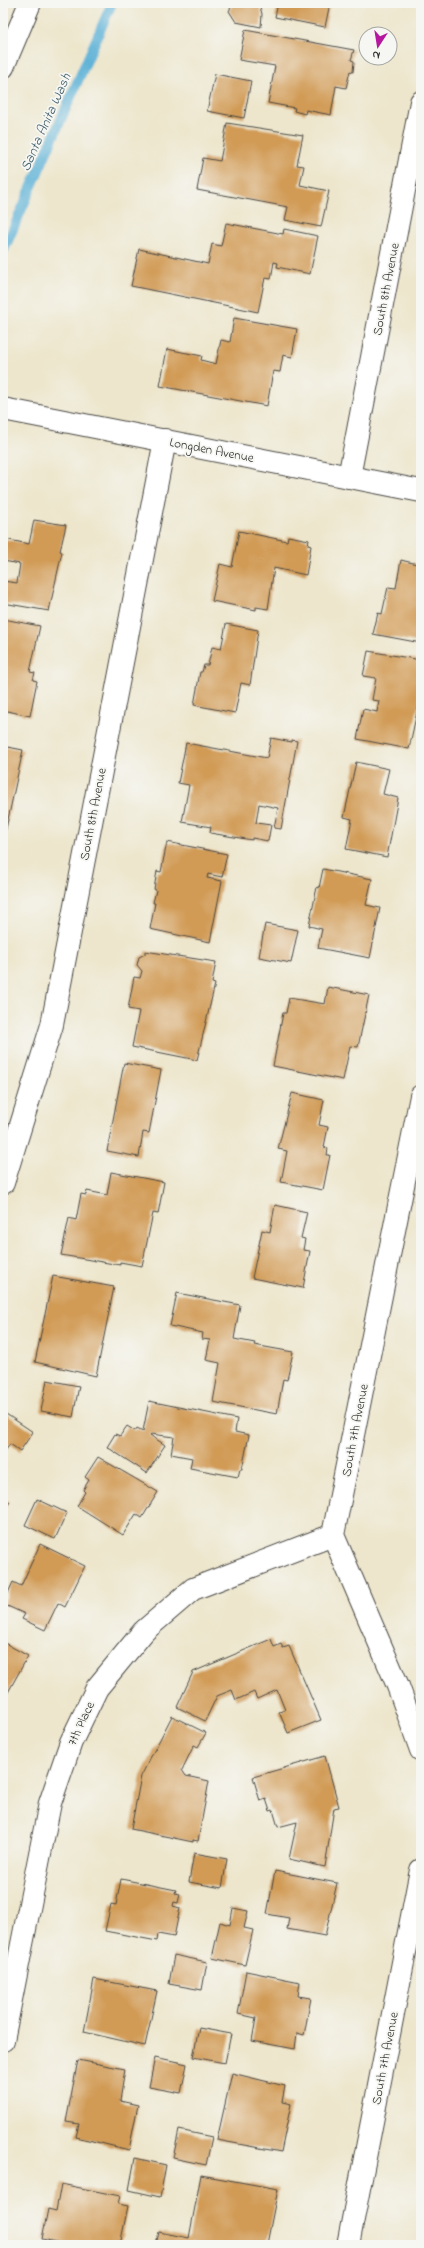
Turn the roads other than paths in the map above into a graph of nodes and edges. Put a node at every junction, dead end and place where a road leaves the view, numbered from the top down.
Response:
1 (30, 3) edge
2 (3, 66) edge
3 (421, 102) edge
4 (3, 408) edge
5 (164, 440) junction
6 (349, 476) junction
7 (421, 491) edge
8 (421, 1096) edge
9 (3, 1183) edge
10 (333, 1535) junction
11 (421, 1750) edge
12 (421, 1870) edge
13 (3, 2040) edge
14 (348, 2245) edge

1 - 2 street
3 - 6 street, South 8th Avenue
4 - 5 street, Longden Avenue
5 - 6 street, Longden Avenue
5 - 9 street, South 8th Avenue
6 - 7 street, Longden Avenue
8 - 10 street, South 7th Avenue
10 - 11 street
10 - 13 street, 7th Place
12 - 14 street, South 7th Avenue

